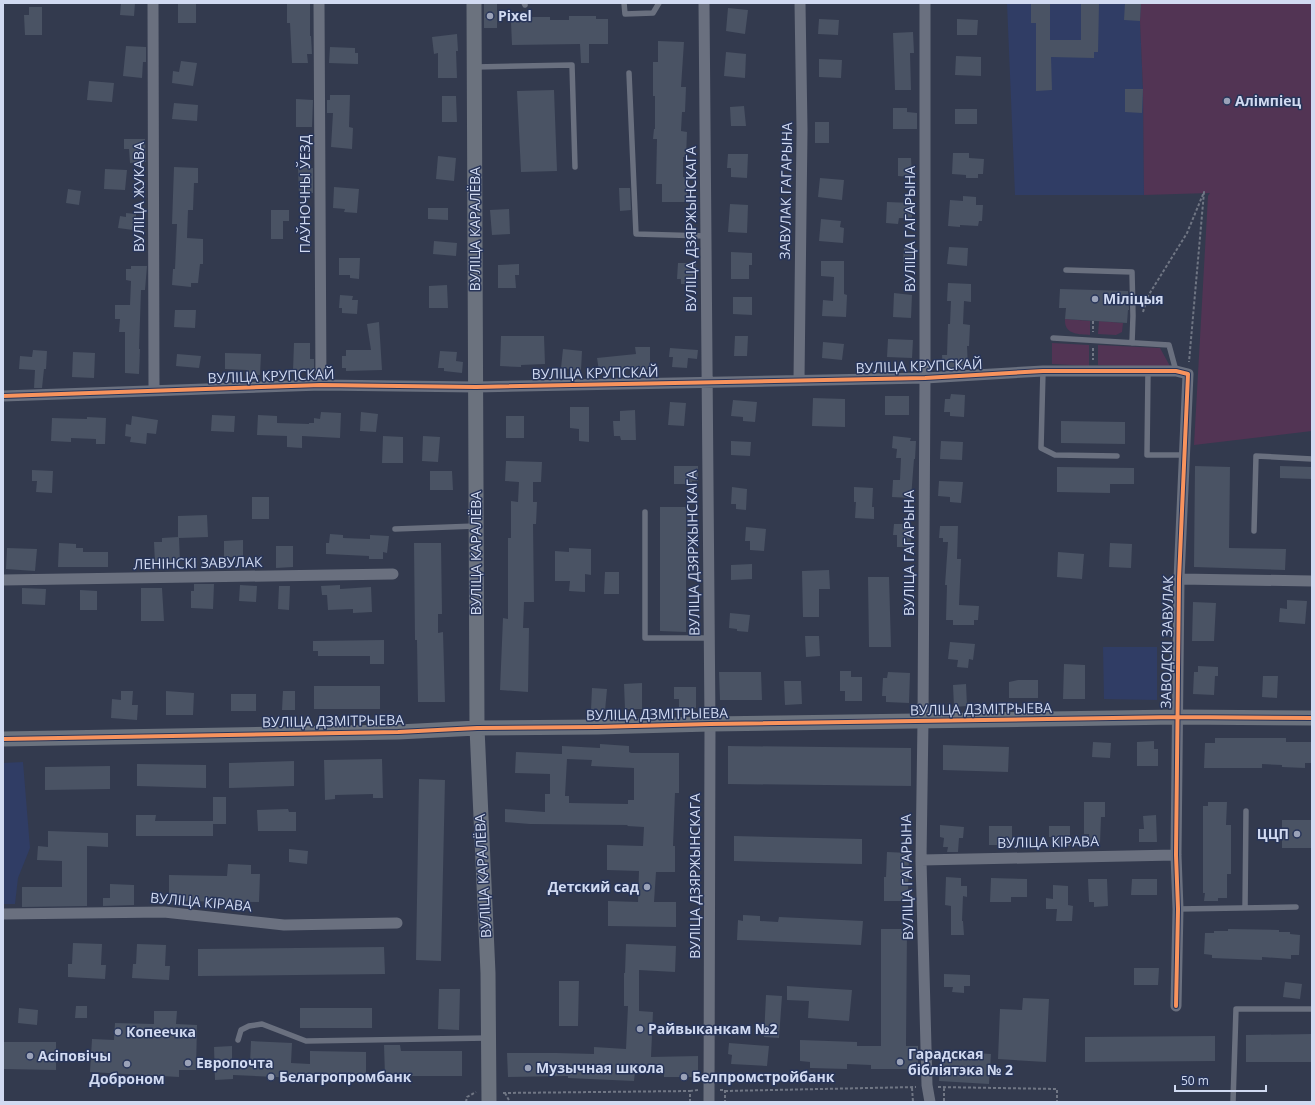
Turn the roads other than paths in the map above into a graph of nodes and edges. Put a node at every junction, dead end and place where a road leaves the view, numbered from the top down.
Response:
1 (153, 3) edge
2 (319, 3) edge
3 (474, 3) edge
4 (624, 3) edge
5 (659, 3) edge
6 (704, 3) edge
7 (800, 3) edge
8 (925, 3) edge
9 (474, 67) junction
10 (629, 73) dead end
11 (575, 167) dead end
12 (706, 236) junction
13 (1066, 270) dead end
14 (1053, 338) dead end
15 (1132, 343) junction
16 (1043, 371) junction
17 (1148, 371) junction
18 (1182, 372) junction
19 (925, 378) junction
20 (799, 380) junction
21 (707, 382) junction
22 (321, 384) junction
23 (476, 387) junction
24 (154, 390) junction
25 (3, 396) edge
26 (1184, 455) junction
27 (1117, 456) dead end
28 (1312, 459) edge
29 (645, 512) dead end
30 (476, 526) junction
31 (395, 529) dead end
32 (1254, 531) dead end
33 (393, 574) dead end
34 (1179, 579) junction
35 (3, 580) edge
36 (1312, 581) edge
37 (709, 638) junction
38 (1177, 717) junction
39 (1312, 718) edge
40 (923, 721) junction
41 (710, 724) junction
42 (477, 728) junction
43 (3, 739) edge
44 (1246, 811) dead end
45 (1176, 855) junction
46 (921, 860) junction
47 (1296, 907) dead end
48 (1245, 908) junction
49 (1178, 909) junction
50 (3, 914) edge
51 (397, 923) dead end
52 (1176, 1006) dead end
53 (1312, 1009) edge
54 (488, 1038) junction
55 (238, 1040) dead end
56 (489, 1102) edge
57 (709, 1102) edge
58 (930, 1102) edge
59 (1233, 1102) edge

1 - 24 street, ВУЛІЦА ЖУКАВА
2 - 22 street, ПАЎНОЧНЫ ЎЕЗД
3 - 9 street, ВУЛІЦА КАРАЛЁВА
4 - 5 lane
6 - 12 street, ВУЛІЦА ДЗЯРЖЫНСКАГА
7 - 20 street, ЗАВУЛАК ГАГАРЫНА
8 - 19 street, ВУЛІЦА ГАГАРЫНА
9 - 11 lane
9 - 23 street, ВУЛІЦА КАРАЛЁВА
10 - 12 lane
12 - 21 street, ВУЛІЦА ДЗЯРЖЫНСКАГА
13 - 15 lane
14 - 15 lane
15 - 18 lane
16 - 17 street, ВУЛІЦА КРУПСКАЙ
16 - 19 street, ВУЛІЦА КРУПСКАЙ
16 - 27 lane
17 - 18 street, ВУЛІЦА КРУПСКАЙ
17 - 26 lane
18 - 26 street, ЗАВОДСКІ ЗАВУЛАК
19 - 20 street, ВУЛІЦА КРУПСКАЙ
19 - 40 street, ВУЛІЦА ГАГАРЫНА
20 - 21 street, ВУЛІЦА КРУПСКАЙ
21 - 23 street, ВУЛІЦА КРУПСКАЙ
21 - 37 street, ВУЛІЦА ДЗЯРЖЫНСКАГА
22 - 23 street, ВУЛІЦА КРУПСКАЙ
22 - 24 street, ВУЛІЦА КРУПСКАЙ
23 - 30 street, ВУЛІЦА КАРАЛЁВА
24 - 25 street, ВУЛІЦА КРУПСКАЙ
26 - 34 street, ЗАВОДСКІ ЗАВУЛАК
28 - 32 lane
29 - 37 lane
30 - 31 lane
30 - 42 street, ВУЛІЦА КАРАЛЁВА
33 - 35 street, ЛЕНІНСКІ ЗАВУЛАК
34 - 36 street
34 - 38 street, ЗАВОДСКІ ЗАВУЛАК
37 - 41 street, ВУЛІЦА ДЗЯРЖЫНСКАГА
38 - 39 street, ВУЛІЦА ДЗМІТРЫЕВА
38 - 40 street, ВУЛІЦА ДЗМІТРЫЕВА
38 - 45 street, ЗАВОДСКІ ЗАВУЛАК
40 - 41 street, ВУЛІЦА ДЗМІТРЫЕВА
40 - 46 street, ВУЛІЦА ГАГАРЫНА
41 - 42 street, ВУЛІЦА ДЗМІТРЫЕВА
41 - 57 street, ВУЛІЦА ДЗЯРЖЫНСКАГА
42 - 43 street, ВУЛІЦА ДЗМІТРЫЕВА
42 - 54 street, ВУЛІЦА КАРАЛЁВА
44 - 48 lane
45 - 46 street, ВУЛІЦА КІРАВА
45 - 49 street, ЗАВОДСКІ ЗАВУЛАК
46 - 58 street, ВУЛІЦА ГАГАРЫНА
47 - 48 lane
48 - 49 lane
49 - 52 street, ЗАВОДСКІ ЗАВУЛАК
50 - 51 street, ВУЛІЦА КІРАВА
53 - 59 lane
54 - 55 lane
54 - 56 street, ВУЛІЦА КАРАЛЁВА

